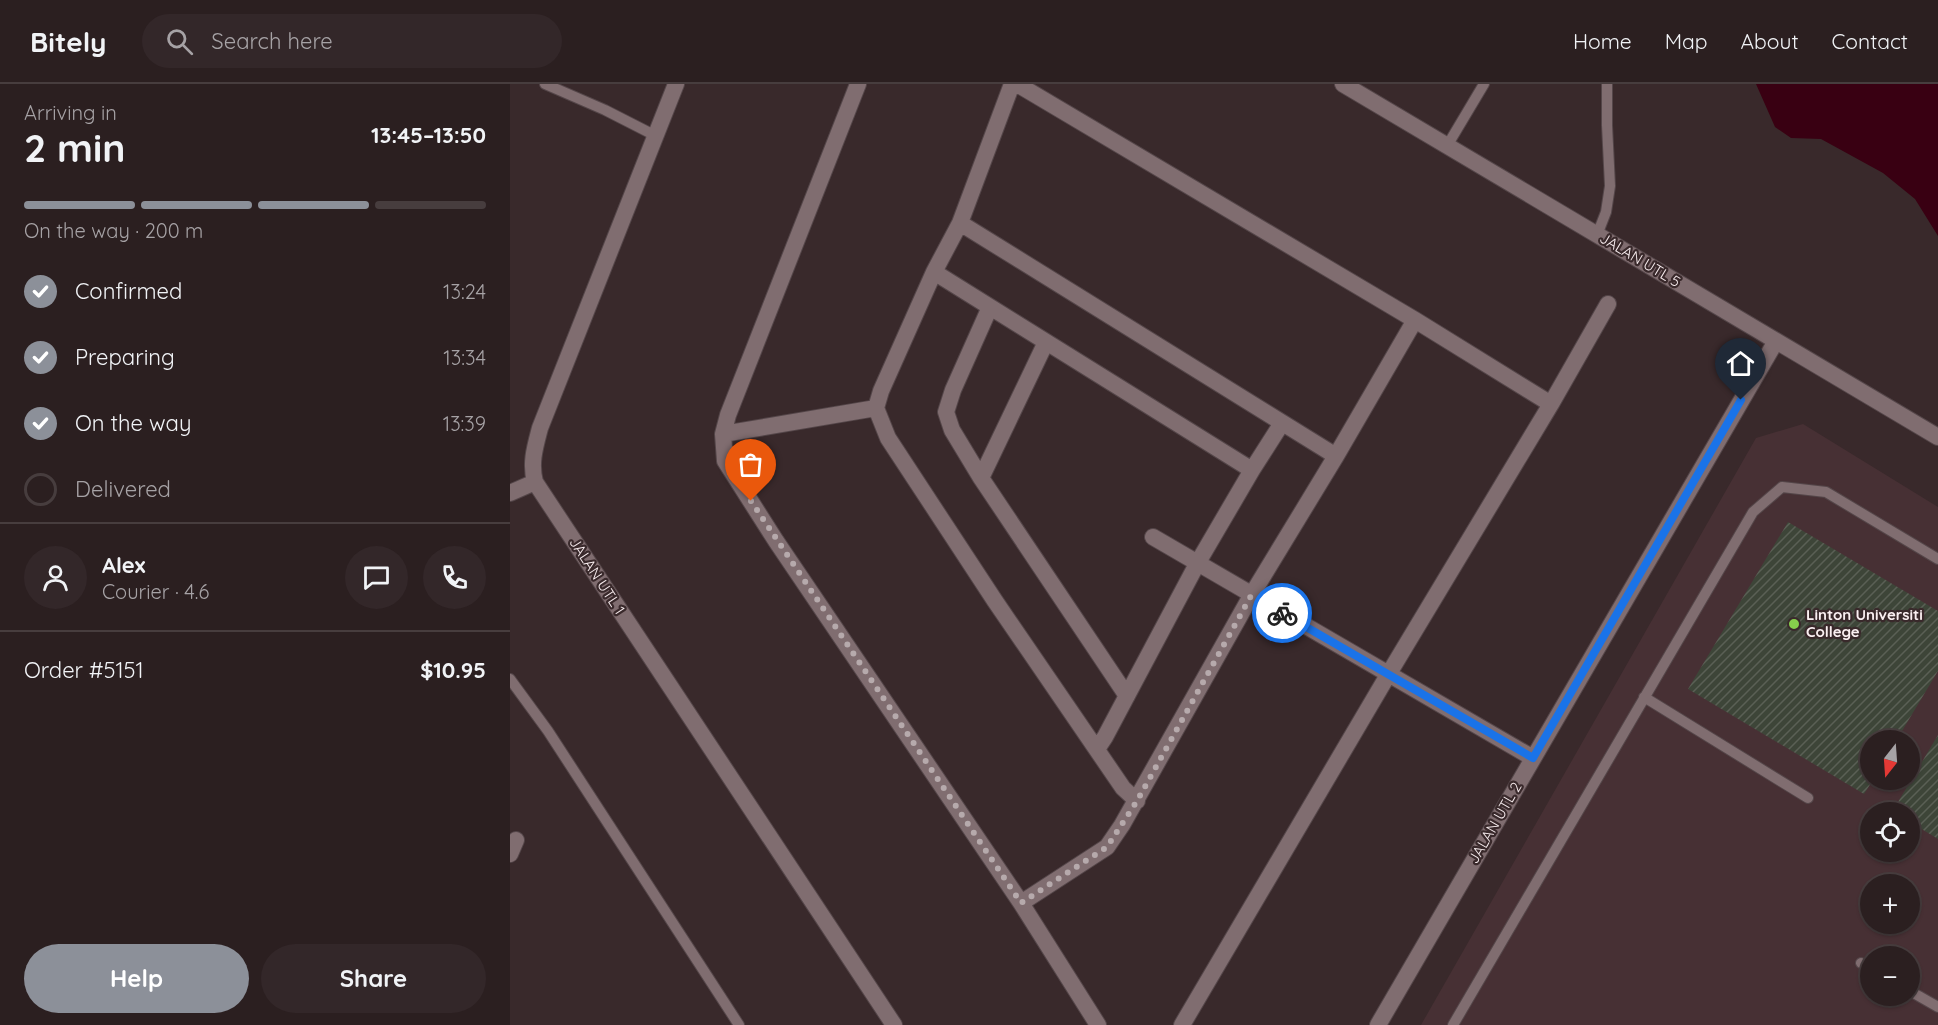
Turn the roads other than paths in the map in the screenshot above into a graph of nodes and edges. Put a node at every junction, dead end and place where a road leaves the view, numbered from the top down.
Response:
1 (545, 84) edge
2 (676, 84) edge
3 (858, 84) edge
4 (1012, 84) edge
5 (1017, 84) edge
6 (1343, 84) edge
7 (1484, 84) edge
8 (1607, 84) edge
9 (656, 136) junction
10 (1447, 146) junction
11 (960, 223) junction
12 (1598, 235) junction
13 (934, 272) junction
14 (1608, 304) dead end
15 (990, 307) junction
16 (1415, 320) junction
17 (1776, 341) junction
18 (1046, 342) junction
19 (1551, 404) junction
20 (876, 408) junction
21 (1282, 423) junction
22 (723, 434) junction
23 (1938, 437) edge
24 (1336, 456) junction
25 (1252, 470) junction
26 (981, 478) junction
27 (535, 482) junction
28 (510, 493) edge
29 (1153, 537) dead end
30 (1938, 559) edge
31 (1197, 564) junction
32 (1251, 596) junction
33 (1388, 675) junction
34 (510, 679) edge
35 (1127, 696) junction
36 (1644, 697) junction
37 (1097, 749) junction
38 (1533, 758) junction
39 (1808, 798) dead end
40 (1137, 801) junction
41 (1021, 903) junction
42 (1920, 997) edge
43 (1938, 1007) edge
44 (739, 1025) edge
45 (894, 1025) edge
46 (1098, 1025) edge
47 (1182, 1025) edge
48 (1378, 1025) edge
49 (1453, 1025) edge

1 - 9 lane
2 - 9 street, JALAN UTL 1
3 - 22 street
4 - 11 street
5 - 16 street
6 - 10 street, JALAN UTL 5
7 - 10 lane
8 - 12 lane
9 - 27 street, JALAN UTL 1
10 - 12 street, JALAN UTL 5
11 - 13 street
11 - 21 street
12 - 17 street, JALAN UTL 5
13 - 15 street
13 - 20 street
14 - 19 street
15 - 18 street
15 - 26 street
16 - 19 street
16 - 24 street
17 - 23 street, JALAN UTL 5
17 - 38 street, JALAN UTL 2
18 - 25 street
18 - 26 street
19 - 33 street
20 - 22 street
20 - 37 street
21 - 24 street
21 - 25 street
22 - 41 street
24 - 32 street
25 - 31 street
26 - 35 street
27 - 28 street
27 - 45 street, JALAN UTL 1
29 - 31 street
30 - 36 lane
31 - 32 street
31 - 35 street
32 - 33 street
32 - 40 street
33 - 38 street
33 - 47 street
34 - 44 lane
35 - 37 street
36 - 39 lane
36 - 49 lane
37 - 40 street
38 - 48 street, JALAN UTL 2
40 - 41 street
41 - 46 street
42 - 43 lane

